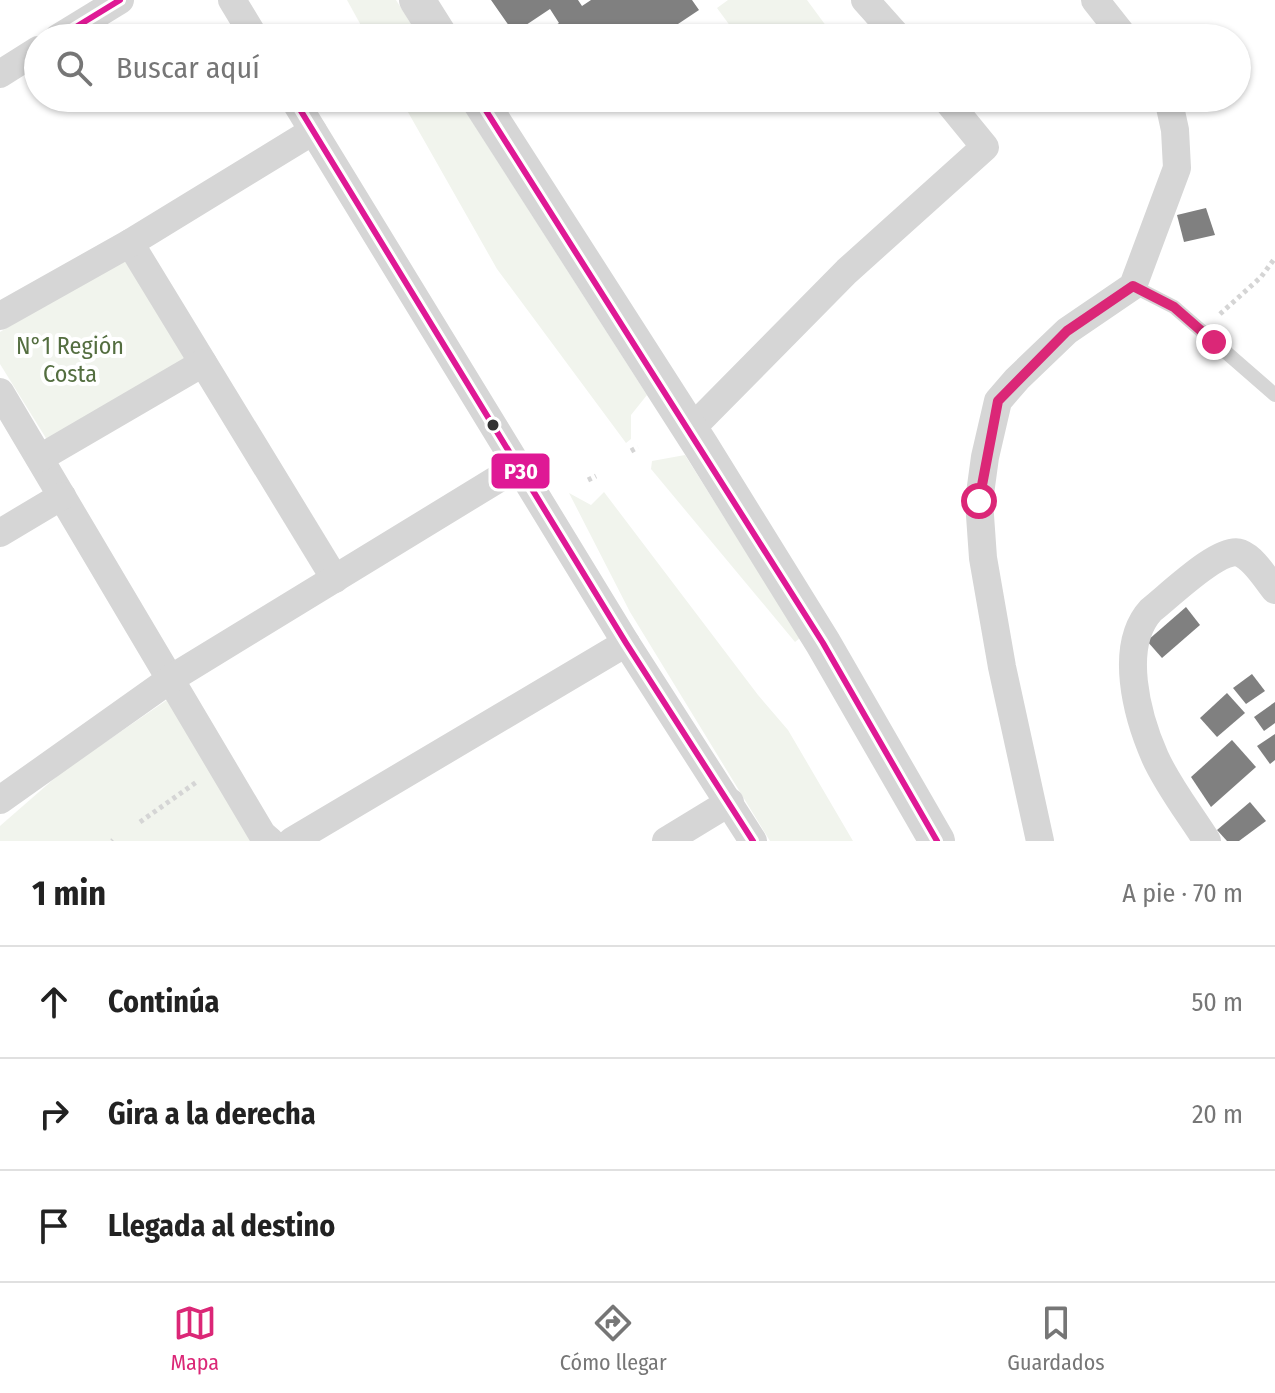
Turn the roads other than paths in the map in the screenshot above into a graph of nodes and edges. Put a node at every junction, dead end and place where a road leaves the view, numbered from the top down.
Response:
1 (120, 0) edge
2 (232, 0) edge
3 (417, 0) edge
4 (865, 0) edge
5 (1095, 0) edge
6 (81, 24) edge
7 (247, 24) edge
8 (432, 24) edge
9 (886, 24) edge
10 (1114, 24) edge
11 (24, 59) edge
12 (0, 74) edge
13 (301, 112) edge
14 (487, 112) edge
15 (956, 112) edge
16 (1171, 112) edge
17 (313, 131) junction
18 (130, 243) junction
19 (1133, 286) junction
20 (0, 316) edge
21 (203, 363) junction
22 (0, 392) edge
23 (1275, 395) edge
24 (690, 430) junction
25 (40, 458) junction
26 (519, 466) junction
27 (62, 496) junction
28 (0, 533) edge
29 (335, 579) junction
30 (1275, 590) edge
31 (626, 643) junction
32 (172, 678) junction
33 (0, 800) edge
34 (730, 802) junction
35 (270, 841) edge
36 (292, 841) edge
37 (666, 841) edge
38 (753, 841) edge
39 (937, 841) edge
40 (1040, 841) edge
41 (1207, 841) edge

1 - 6 street
2 - 7 street
3 - 8 street
4 - 9 street
5 - 10 street
11 - 12 street
13 - 17 street
14 - 24 street
15 - 24 street
16 - 19 street
17 - 18 street
17 - 26 street
18 - 20 street
18 - 21 street
19 - 23 lane
19 - 40 street
21 - 25 street
21 - 29 street
22 - 25 street
24 - 39 street
25 - 27 street
26 - 29 street
26 - 31 street
27 - 28 street
27 - 32 street
29 - 32 street
30 - 41 street
31 - 34 street
31 - 36 street
32 - 33 street
32 - 35 street
34 - 37 street
34 - 38 street

